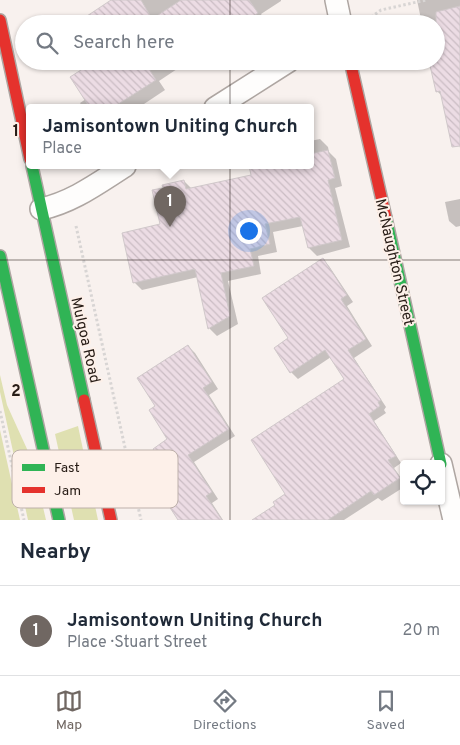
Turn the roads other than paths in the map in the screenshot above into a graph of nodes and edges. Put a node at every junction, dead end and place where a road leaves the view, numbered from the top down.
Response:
1 (336, 0) edge
2 (339, 15) edge
3 (0, 20) edge
4 (275, 70) edge
5 (352, 70) edge
6 (221, 104) edge
7 (26, 140) edge
8 (33, 169) edge
9 (120, 169) edge
10 (41, 208) junction
11 (0, 256) edge
12 (43, 450) edge
13 (96, 450) edge
14 (440, 460) edge
15 (445, 481) edge
16 (454, 520) edge

1 - 2 street
3 - 7 main road
4 - 6 street
5 - 14 main road, McNaughton Street
8 - 10 main road, Mulgoa Road
9 - 10 street
10 - 13 main road, Mulgoa Road
11 - 12 main road
15 - 16 street, McNaughton Street

